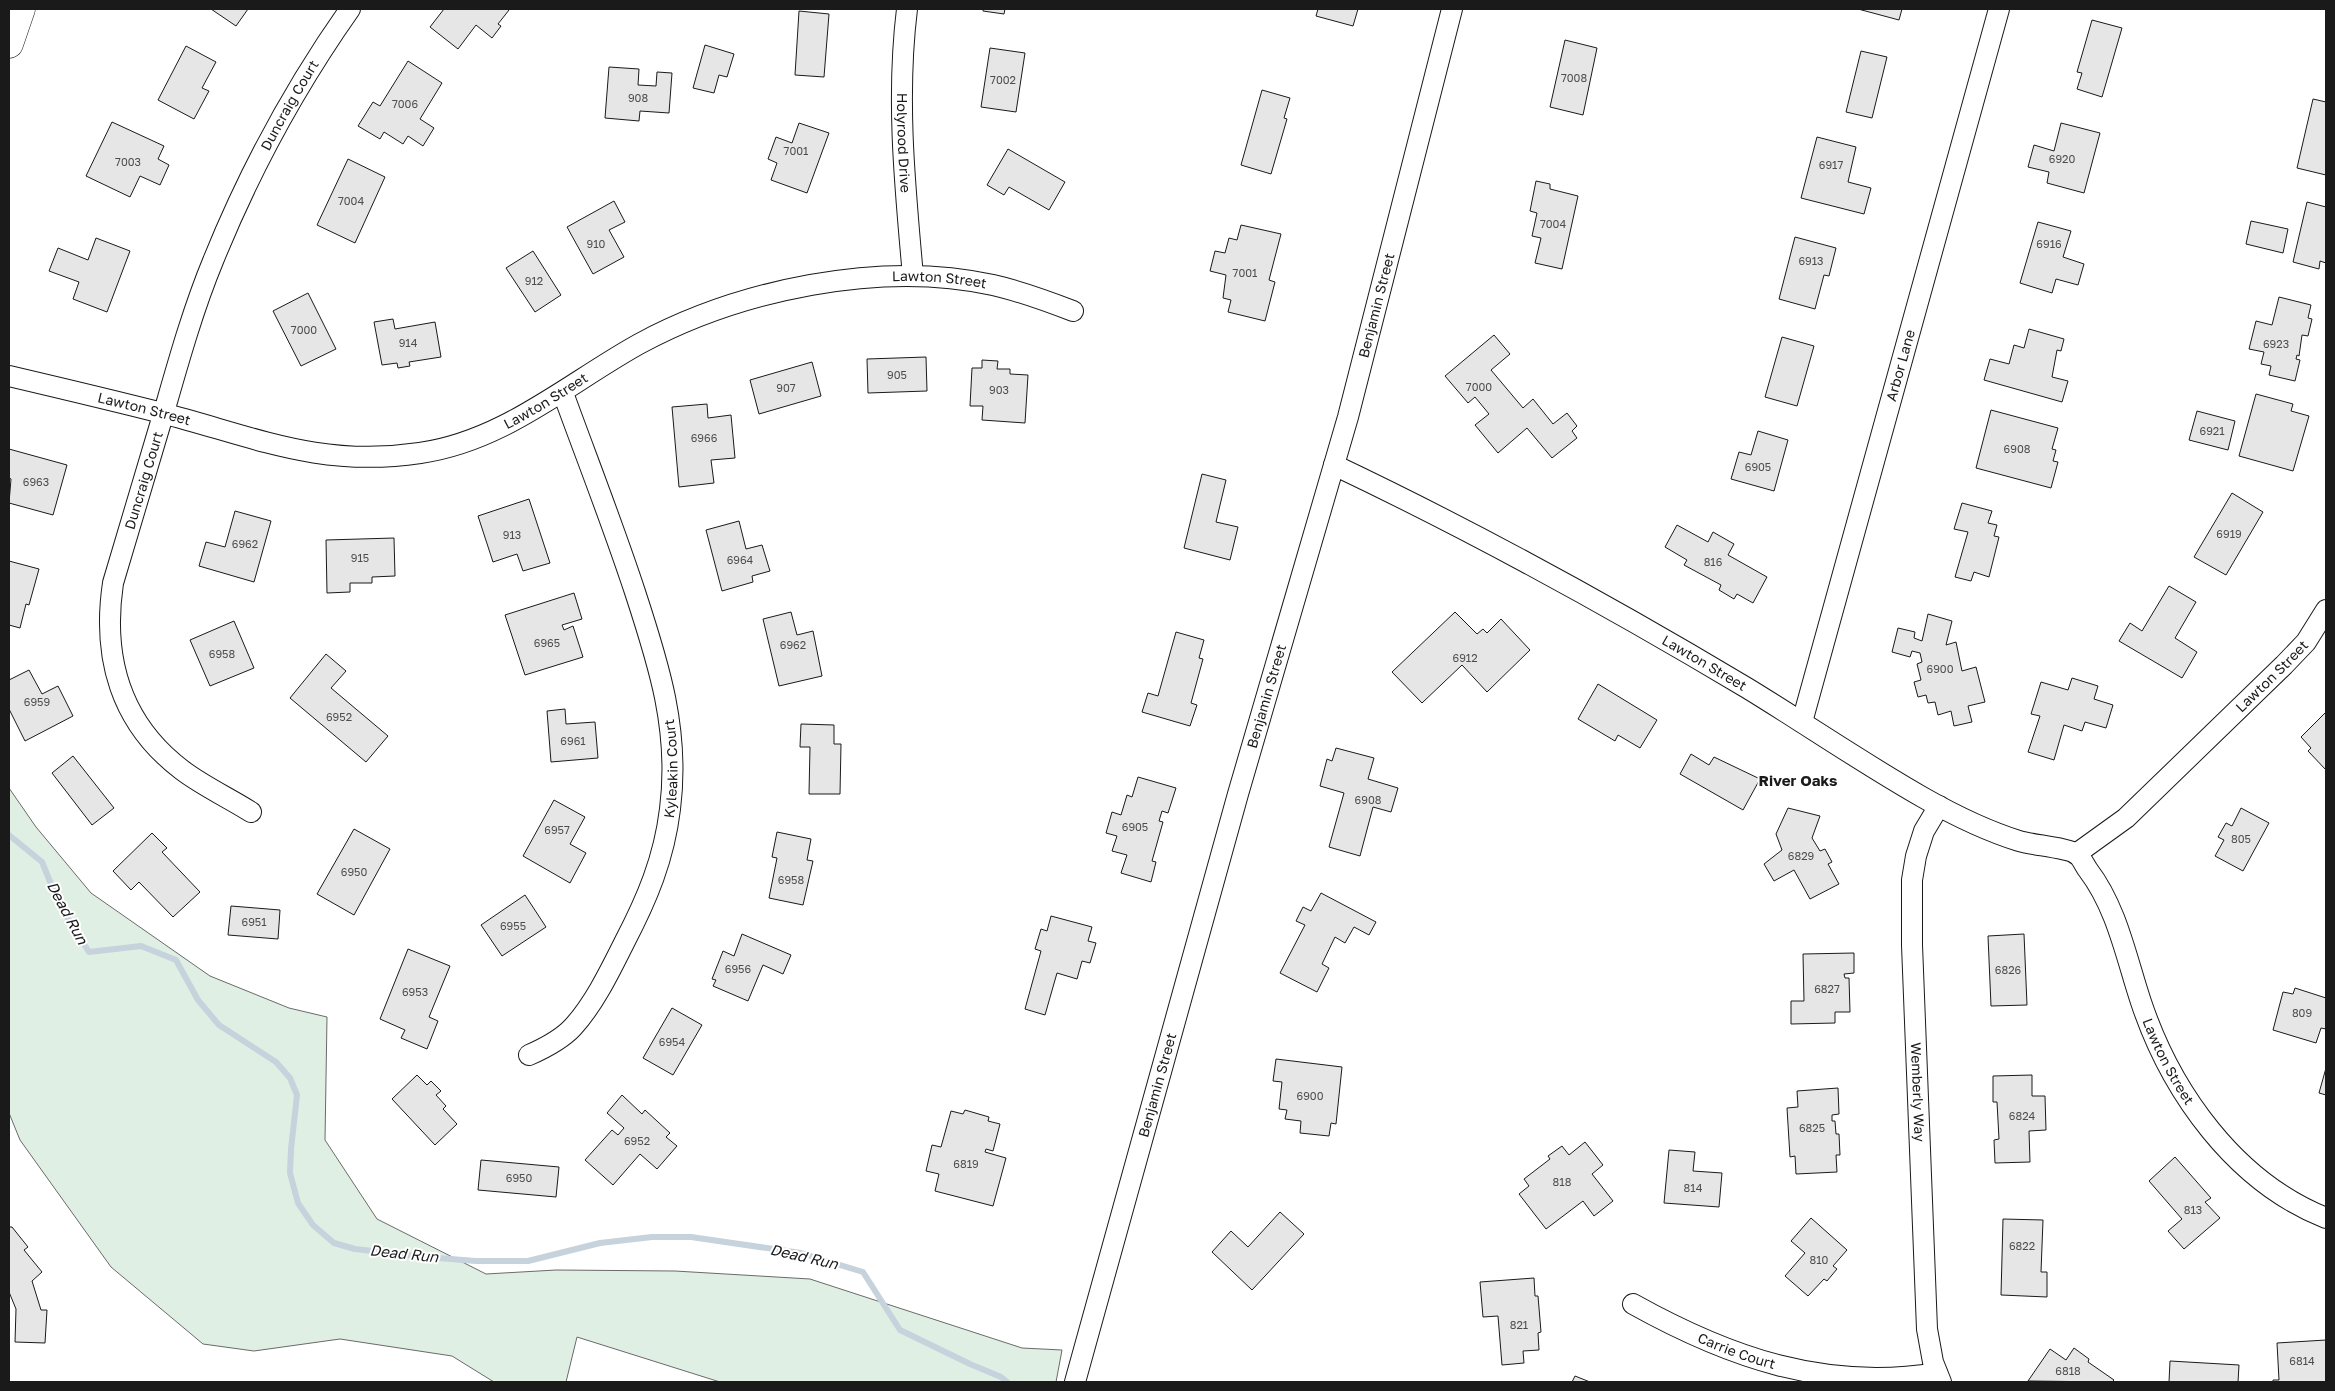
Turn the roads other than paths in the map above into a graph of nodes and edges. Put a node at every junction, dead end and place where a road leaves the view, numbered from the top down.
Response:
1 (21, 9) edge
2 (350, 9) edge
3 (907, 9) edge
4 (1452, 9) edge
5 (1999, 9) edge
6 (9, 44) edge
7 (912, 276) junction
8 (1073, 310) dead end
9 (9, 376) edge
10 (563, 393) junction
11 (164, 413) junction
12 (1334, 465) junction
13 (2326, 610) edge
14 (1802, 722) junction
15 (1939, 806) junction
16 (251, 812) dead end
17 (2076, 854) junction
18 (529, 1055) dead end
19 (2326, 1218) edge
20 (1633, 1304) dead end
21 (1939, 1378) edge
22 (1075, 1382) edge

1 - 6 main road
2 - 11 street, Duncraig Court
3 - 7 street, Holyrood Drive
4 - 12 street, Benjamin Street
5 - 14 street, Arbor Lane
7 - 8 street, Lawton Street
7 - 10 street, Lawton Street
9 - 11 street, Lawton Street
10 - 11 street, Lawton Street
10 - 18 street, Kyleakin Court
11 - 16 street, Duncraig Court
12 - 14 street, Lawton Street
12 - 22 street, Benjamin Street
13 - 17 street, Lawton Street
14 - 15 street, Lawton Street
15 - 17 street, Lawton Street
15 - 21 street, Wemberly Way
17 - 19 street, Lawton Street
20 - 21 street, Carrie Court

